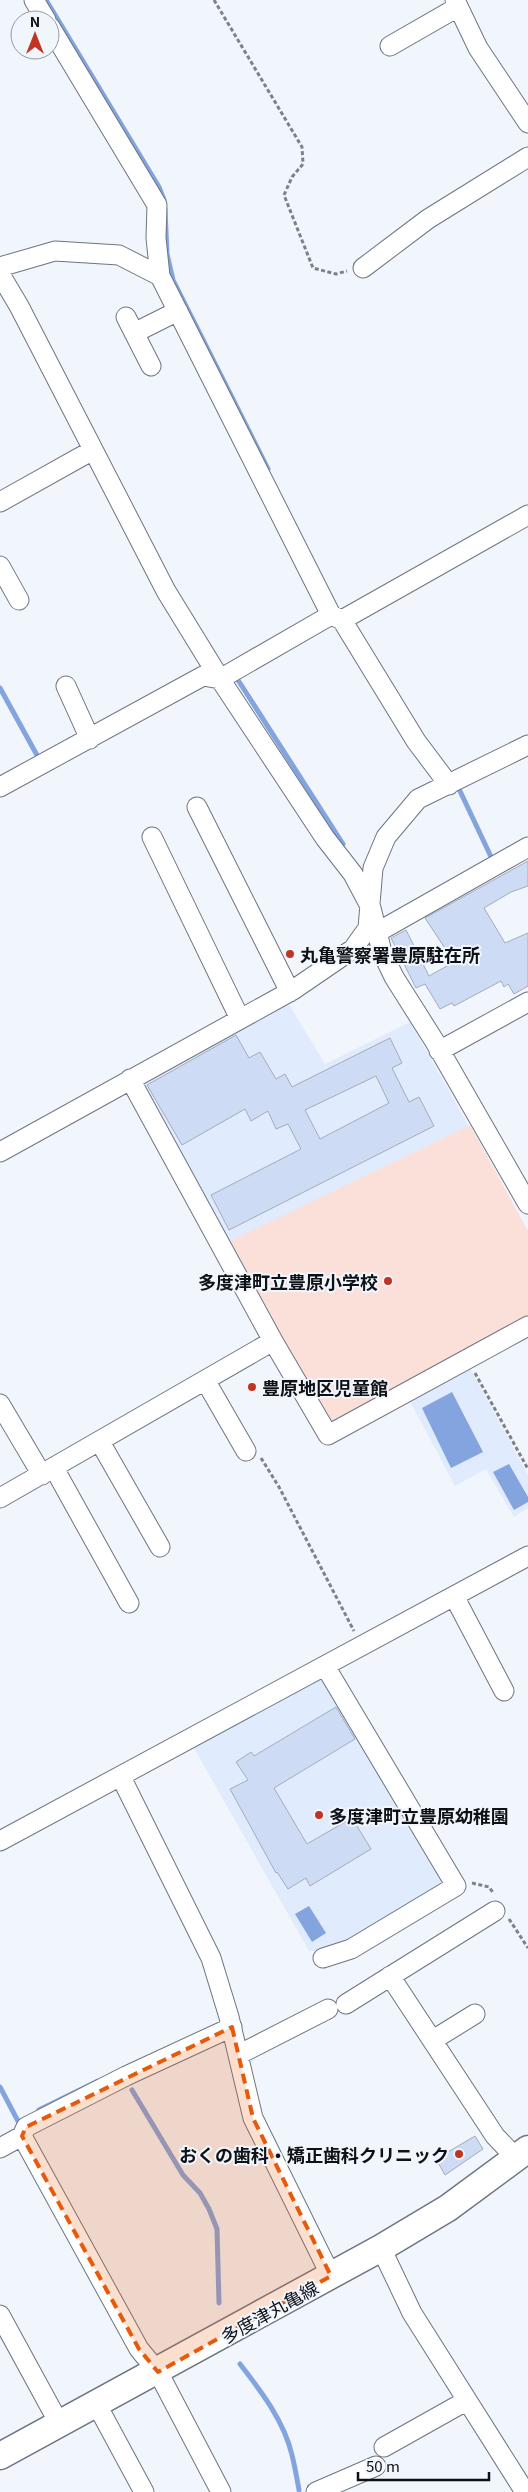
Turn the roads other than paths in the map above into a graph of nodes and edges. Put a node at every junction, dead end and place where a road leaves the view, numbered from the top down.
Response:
1 (457, 3) edge
2 (60, 44) edge
3 (390, 46) dead end
4 (528, 123) edge
5 (528, 157) edge
6 (0, 267) edge
7 (363, 268) road end
8 (0, 274) edge
9 (160, 276) junction
10 (178, 311) junction
11 (151, 366) dead end
12 (93, 450) junction
13 (0, 502) edge
14 (528, 516) edge
15 (0, 566) edge
16 (19, 600) dead end
17 (337, 618) junction
18 (220, 679) junction
19 (66, 686) dead end
20 (87, 733) junction
21 (528, 745) edge
22 (448, 785) junction
23 (0, 787) edge
24 (197, 807) dead end
25 (152, 837) dead end
26 (528, 846) edge
27 (371, 908) junction
28 (376, 933) junction
29 (290, 992) junction
30 (528, 1002) edge
31 (240, 1019) junction
32 (439, 1051) junction
33 (130, 1079) junction
34 (0, 1152) edge
35 (522, 1176) edge
36 (528, 1204) edge
37 (528, 1326) edge
38 (273, 1341) junction
39 (205, 1380) junction
40 (0, 1404) edge
41 (100, 1442) junction
42 (246, 1452) road end
43 (48, 1472) junction
44 (0, 1498) edge
45 (160, 1547) dead end
46 (528, 1556) edge
47 (454, 1596) junction
48 (130, 1603) dead end
49 (325, 1666) junction
50 (504, 1691) dead end
51 (121, 1777) junction
52 (0, 1841) edge
53 (495, 1911) dead end
54 (323, 1958) dead end
55 (390, 1976) junction
56 (346, 2004) dead end
57 (328, 2009) dead end
58 (475, 2014) dead end
59 (232, 2027) junction
60 (432, 2040) junction
61 (238, 2054) junction
62 (22, 2136) junction
63 (0, 2148) edge
64 (522, 2154) edge
65 (382, 2248) junction
66 (331, 2276) junction
67 (0, 2315) edge
68 (158, 2372) junction
69 (466, 2401) junction
70 (97, 2405) junction
71 (60, 2424) junction
72 (384, 2447) dead end
73 (0, 2456) edge
74 (376, 2466) dead end
75 (144, 2492) edge
76 (221, 2492) edge
77 (316, 2492) edge
78 (525, 2492) edge

1 - 3 street
1 - 4 street
2 - 9 street
5 - 7 street
6 - 9 street
8 - 12 street
9 - 10 street
10 - 11 street
10 - 17 street
12 - 13 street
12 - 18 street
14 - 17 street
15 - 16 street
17 - 18 street
17 - 22 street
18 - 20 street
18 - 27 street
19 - 20 street
20 - 23 street
21 - 22 street
22 - 27 street
24 - 29 street
25 - 31 street
26 - 28 street
27 - 28 street
27 - 29 street
28 - 32 street
29 - 31 street
30 - 32 street
31 - 33 street
32 - 35 street
33 - 34 street
33 - 38 street
35 - 36 street
37 - 38 street
38 - 39 street
39 - 41 street
39 - 42 street
40 - 43 street
41 - 43 street
41 - 45 street
43 - 44 street
43 - 48 street
46 - 47 street
47 - 49 street
47 - 50 street
49 - 51 street
49 - 54 street
51 - 52 street
51 - 59 street
53 - 55 street
55 - 56 street
55 - 60 street
57 - 61 street
58 - 60 street
59 - 61 street
59 - 62 street
60 - 64 street
61 - 66 street
62 - 63 street
62 - 68 street
64 - 65 main road, 多度津丸亀線
65 - 66 main road, 多度津丸亀線
65 - 69 street
66 - 68 main road, 多度津丸亀線
67 - 71 street
68 - 70 main road, 多度津丸亀線
68 - 76 street
69 - 72 street
69 - 78 street
70 - 71 main road, 多度津丸亀線
70 - 75 street
71 - 73 main road, 多度津丸亀線
74 - 77 street

